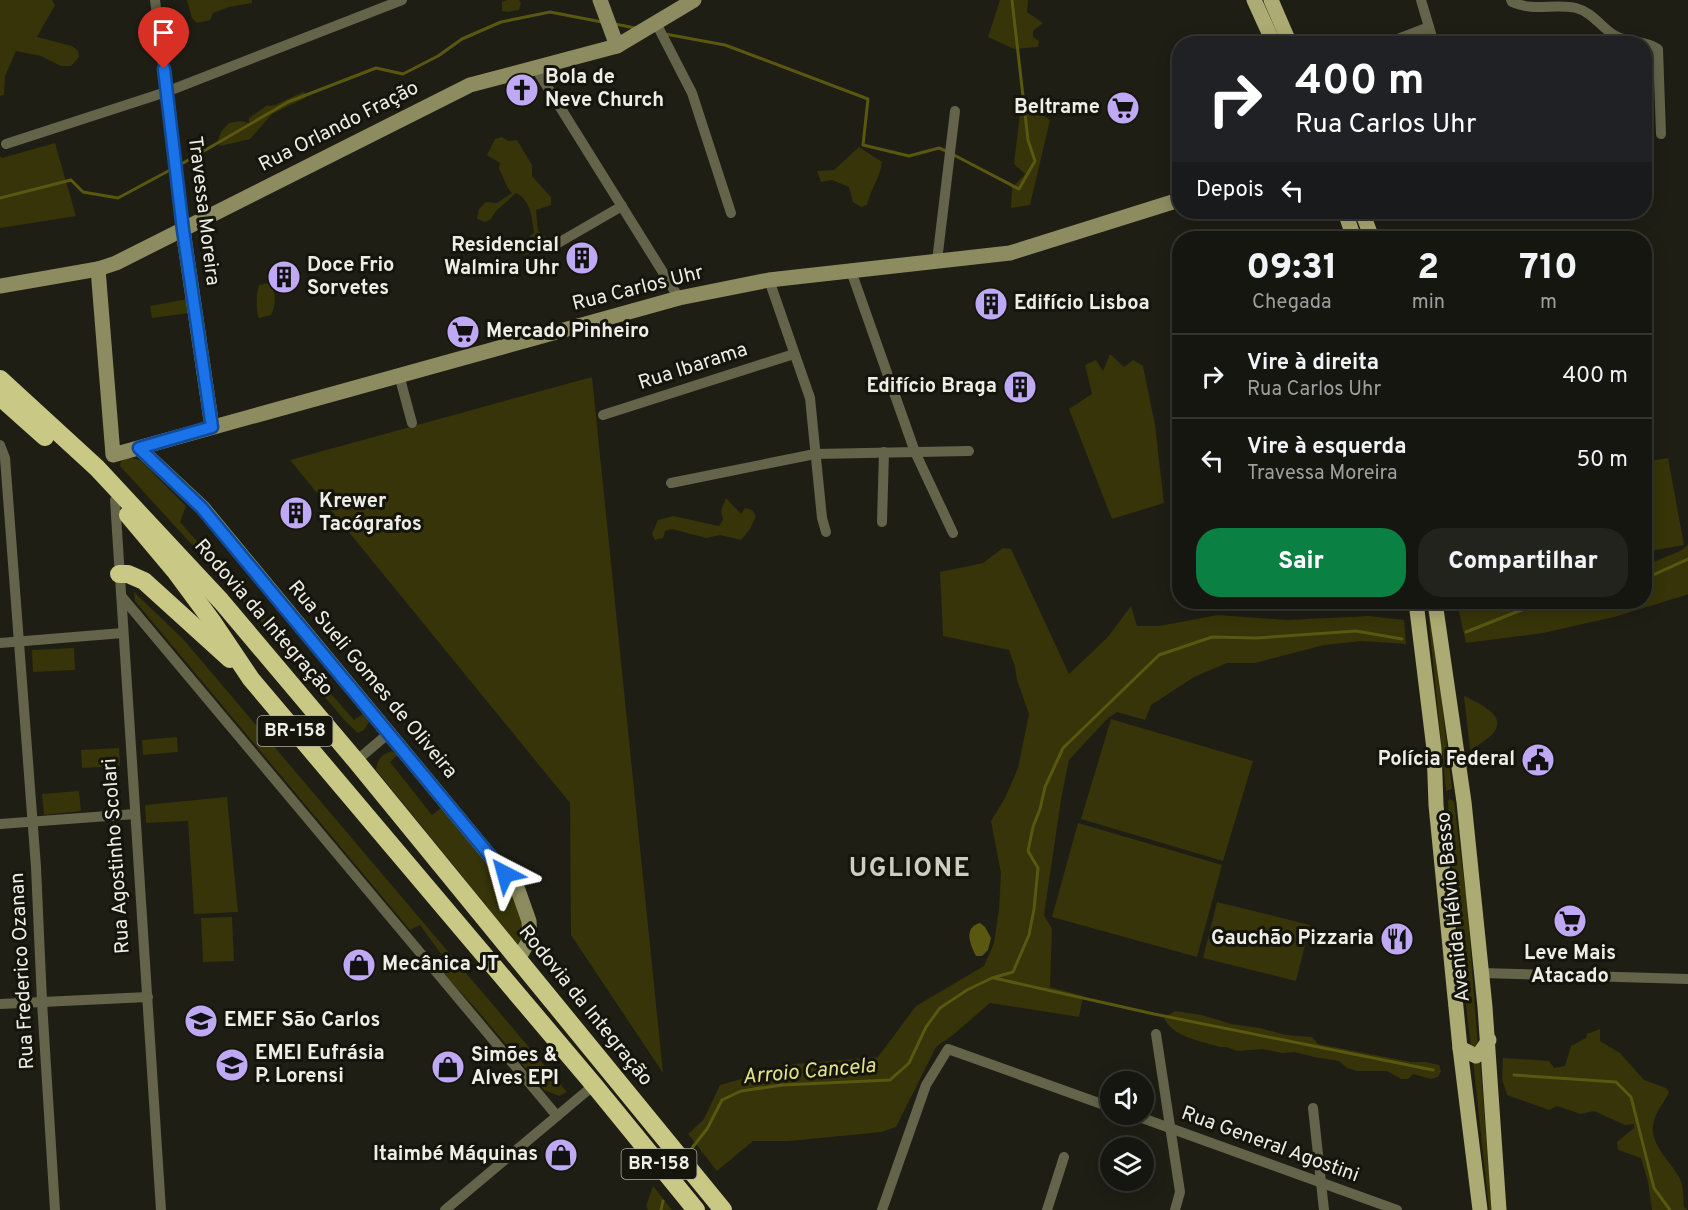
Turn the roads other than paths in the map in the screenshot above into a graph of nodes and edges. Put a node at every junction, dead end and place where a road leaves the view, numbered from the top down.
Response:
1 (155, 0) edge
2 (402, 0) edge
3 (600, 0) edge
4 (694, 0) edge
5 (1254, 0) edge
6 (1271, 0) edge
7 (1421, 0) edge
8 (1511, 0) edge
9 (385, 3) edge
10 (656, 23) junction
11 (1429, 27) junction
12 (1270, 36) edge
13 (1287, 36) edge
14 (1406, 36) edge
15 (1432, 36) edge
16 (1615, 36) edge
17 (1652, 45) edge
18 (617, 46) junction
19 (535, 68) junction
20 (166, 92) junction
21 (955, 111) dead end
22 (1661, 134) dead end
23 (6, 144) dead end
24 (1172, 202) edge
25 (622, 206) junction
26 (731, 213) dead end
27 (183, 230) junction
28 (554, 246) dead end
29 (937, 261) junction
30 (98, 269) junction
31 (851, 271) junction
32 (769, 280) junction
33 (0, 286) edge
34 (680, 298) junction
35 (794, 354) junction
36 (399, 375) junction
37 (0, 379) edge
38 (0, 397) edge
39 (603, 415) dead end
40 (412, 423) dead end
41 (212, 427) junction
42 (0, 445) edge
43 (139, 448) junction
44 (969, 451) dead end
45 (884, 452) junction
46 (915, 452) junction
47 (815, 454) junction
48 (3, 459) edge
49 (670, 483) dead end
50 (115, 500) junction
51 (882, 522) dead end
52 (826, 532) dead end
53 (953, 532) dead end
54 (119, 574) junction
55 (122, 597) junction
56 (1417, 609) edge
57 (1436, 609) edge
58 (123, 633) junction
59 (20, 641) junction
60 (0, 643) edge
61 (252, 679) junction
62 (389, 733) junction
63 (356, 761) junction
64 (336, 778) junction
65 (1464, 802) junction
66 (1436, 805) junction
67 (135, 814) junction
68 (33, 822) junction
69 (0, 824) edge
70 (518, 958) junction
71 (1482, 973) junction
72 (1688, 979) edge
73 (148, 997) junction
74 (42, 1002) junction
75 (0, 1004) edge
76 (1156, 1034) dead end
77 (1489, 1040) junction
78 (1460, 1048) junction
79 (610, 1072) junction
80 (594, 1085) junction
81 (1100, 1103) edge
82 (1312, 1108) dead end
83 (557, 1116) junction
84 (1154, 1123) edge
85 (1171, 1129) junction
86 (1064, 1157) dead end
87 (1321, 1183) junction
88 (55, 1210) edge
89 (161, 1210) edge
90 (445, 1210) edge
91 (696, 1210) edge
92 (723, 1210) edge
93 (882, 1210) edge
94 (1047, 1210) edge
95 (1175, 1210) edge
96 (1324, 1210) edge
97 (1397, 1210) edge
98 (1480, 1210) edge
99 (1499, 1210) edge

1 - 20 street, Travessa Moreira
2 - 9 street
3 - 18 street
4 - 10 street, Rua Orlando Fração
5 - 12 main road
6 - 13 main road
7 - 11 street
8 - 16 street
9 - 20 street
10 - 18 street, Rua Orlando Fração
10 - 26 street
11 - 14 street
11 - 15 street
17 - 22 street
18 - 19 street, Rua Orlando Fração
19 - 25 street
19 - 27 street, Rua Orlando Fração
20 - 23 street
20 - 27 street, Travessa Moreira
21 - 29 street
24 - 29 street, Rua Carlos Uhr
25 - 28 street
25 - 34 street
27 - 30 street, Rua Orlando Fração
27 - 41 street, Travessa Moreira
29 - 31 street, Rua Carlos Uhr
30 - 33 street, Rua Orlando Fração
30 - 43 street, Rua Carlos Uhr
31 - 32 street, Rua Carlos Uhr
31 - 46 street
32 - 34 street, Rua Carlos Uhr
32 - 35 street
34 - 36 street, Rua Carlos Uhr
35 - 39 street, Rua Ibarama
35 - 47 street
36 - 40 street
36 - 41 street, Rua Carlos Uhr
37 - 63 highway, Rodovia da Integração / BR-158
38 - 50 highway, Rodovia da Integração / BR-158
41 - 43 street, Rua Carlos Uhr
42 - 48 street, Rua Frederico Ozanan
43 - 62 street, Rua Sueli Gomes de Oliveira
44 - 46 street
45 - 46 street
45 - 47 street
45 - 51 street
46 - 53 street
47 - 49 street
47 - 52 street
48 - 59 street, Rua Frederico Ozanan
50 - 54 street, Rua Agostinho Scolari
50 - 61 highway, Rodovia da Integração / BR-158
54 - 55 street, Rua Agostinho Scolari
54 - 61 highway
55 - 58 street, Rua Agostinho Scolari
55 - 83 street
56 - 66 main road, Avenida Hélvio Basso
57 - 65 main road, Avenida Hélvio Basso
58 - 59 street
58 - 67 street, Rua Agostinho Scolari
59 - 60 street
59 - 68 street, Rua Frederico Ozanan
61 - 64 highway, Rodovia da Integração / BR-158
62 - 63 street
62 - 70 street, Rua Sueli Gomes de Oliveira
63 - 64 highway
63 - 70 highway, Rodovia da Integração / BR-158
64 - 80 highway, Rodovia da Integração / BR-158
65 - 66 main road
65 - 71 main road, Avenida Hélvio Basso
66 - 78 main road, Avenida Hélvio Basso
67 - 68 street
67 - 73 street, Rua Agostinho Scolari
68 - 69 street
68 - 74 street, Rua Frederico Ozanan
70 - 79 highway, Rodovia da Integração / BR-158
71 - 72 street
71 - 77 main road, Avenida Hélvio Basso
73 - 74 street
73 - 89 street, Rua Agostinho Scolari
74 - 75 street
74 - 88 street, Rua Frederico Ozanan
76 - 85 street
77 - 78 main road
77 - 99 main road, Avenida Hélvio Basso
78 - 98 main road, Avenida Hélvio Basso
79 - 80 highway
79 - 92 highway, Rodovia da Integração / BR-158
80 - 83 street
80 - 91 highway, Rodovia da Integração / BR-158
81 - 93 street
82 - 87 street
83 - 90 street
84 - 85 street, Rua General Agostini
85 - 87 street, Rua General Agostini
85 - 95 street
86 - 94 street
87 - 96 street
87 - 97 street, Rua General Agostini

